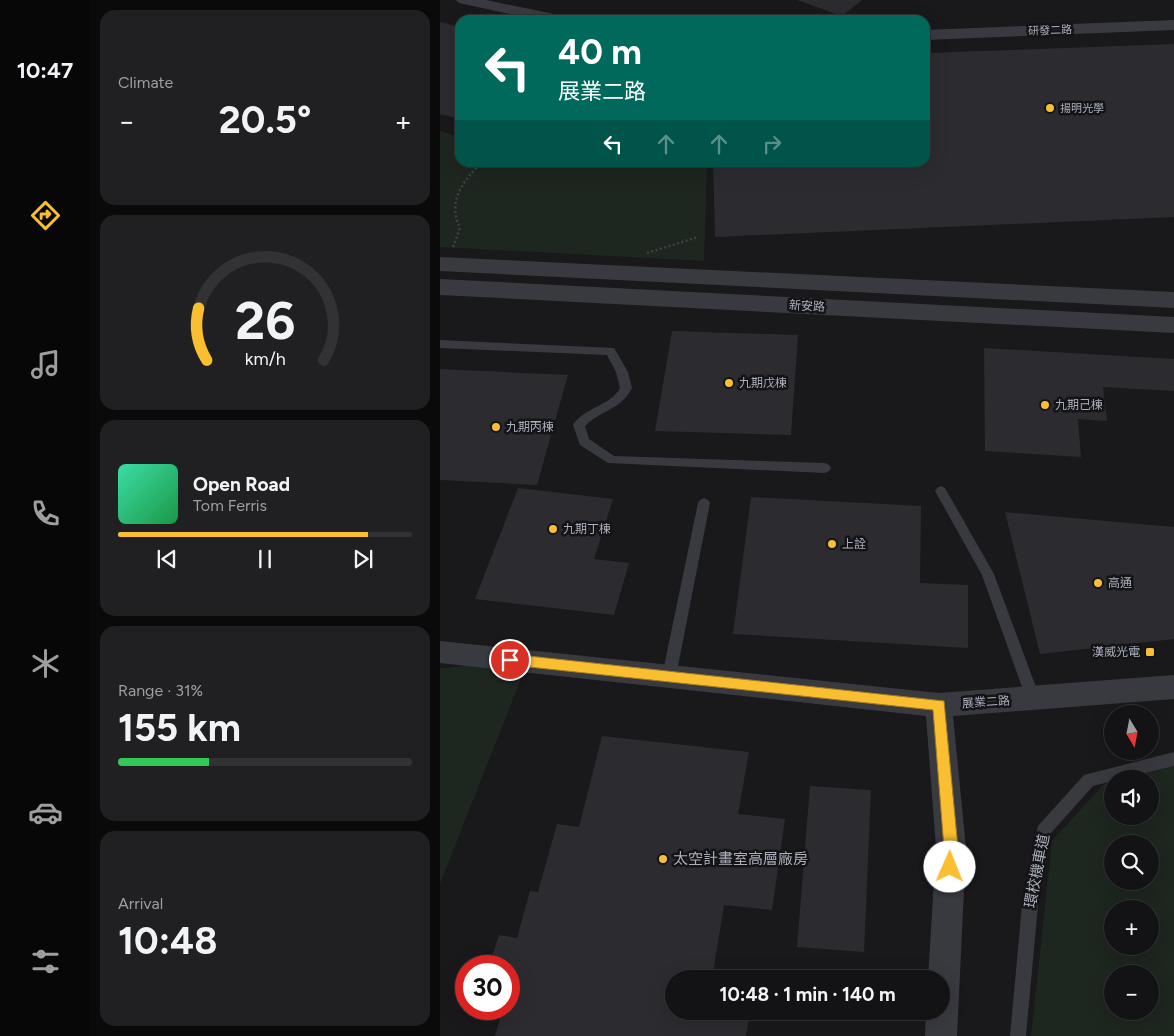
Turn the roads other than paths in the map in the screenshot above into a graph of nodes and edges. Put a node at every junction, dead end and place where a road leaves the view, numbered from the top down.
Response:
1 (464, 0) edge
2 (535, 15) edge
3 (1174, 25) edge
4 (930, 34) edge
5 (445, 258) edge
6 (440, 287) edge
7 (1174, 300) edge
8 (1174, 325) edge
9 (440, 344) edge
10 (825, 468) dead end
11 (941, 491) dead end
12 (704, 503) dead end
13 (440, 652) edge
14 (669, 676) junction
15 (1174, 687) edge
16 (1033, 698) junction
17 (939, 705) junction
18 (1174, 759) edge
19 (941, 1036) edge
20 (1018, 1036) edge

1 - 2 street
3 - 4 street, 研發二路
5 - 7 street, 新安路
6 - 8 street, 新安路
9 - 10 lane
11 - 16 lane
12 - 14 lane
13 - 14 street, 展業二路
14 - 17 street, 展業二路
15 - 16 street, 展業二路
16 - 17 street, 展業二路
17 - 19 street
18 - 20 lane, 環校機車道

